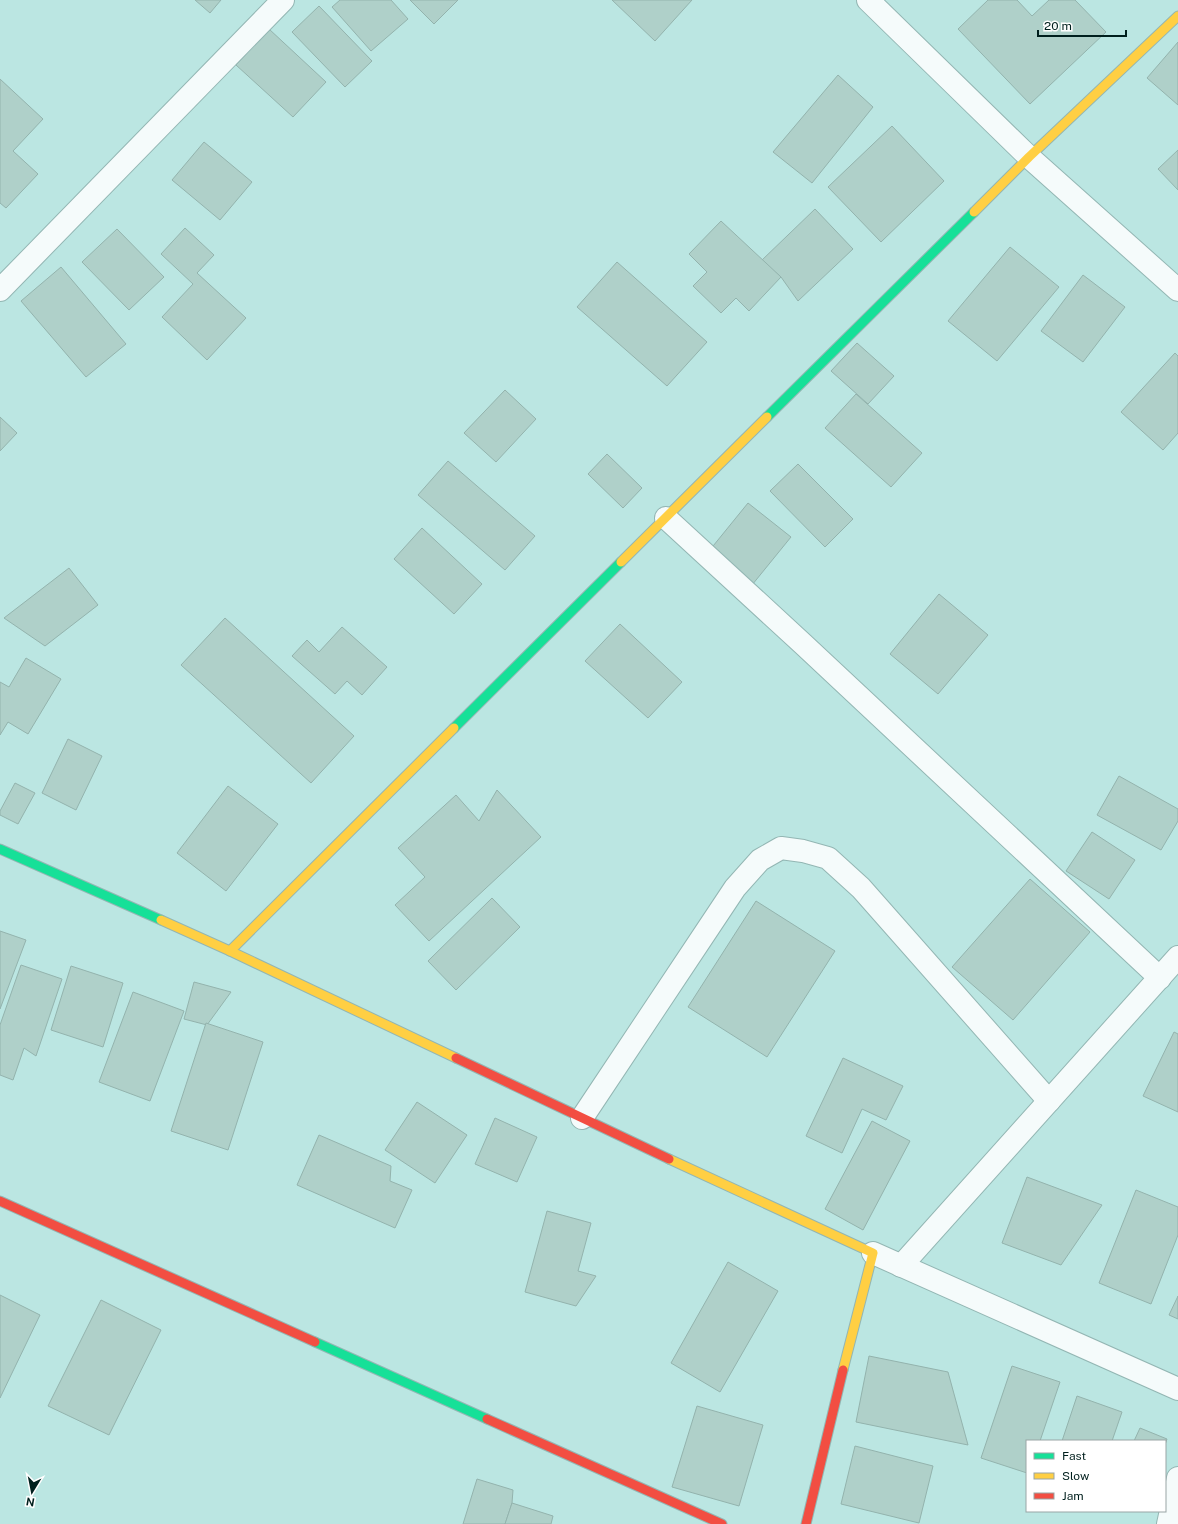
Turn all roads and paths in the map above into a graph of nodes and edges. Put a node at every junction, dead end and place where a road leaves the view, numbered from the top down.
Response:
1 (282, 0) edge
2 (868, 0) edge
3 (1178, 16) edge
4 (1029, 157) junction
5 (0, 290) edge
6 (1178, 290) edge
7 (666, 518) junction
8 (0, 849) edge
9 (230, 952) junction
10 (1178, 957) edge
11 (1160, 978) junction
12 (1049, 1101) junction
13 (582, 1118) junction
14 (0, 1200) edge
15 (873, 1254) junction
16 (901, 1266) junction
17 (1178, 1389) edge
18 (1178, 1478) edge
19 (722, 1524) edge
20 (806, 1524) edge
21 (1168, 1524) edge

1 - 5 street
2 - 4 street
3 - 4 street
4 - 6 street
4 - 7 street
7 - 9 street
7 - 11 street
8 - 9 street
9 - 13 street
10 - 11 street
11 - 12 street
12 - 13 street
12 - 16 street
13 - 15 street
14 - 19 street
15 - 16 street
15 - 20 street
16 - 17 street
18 - 21 street

